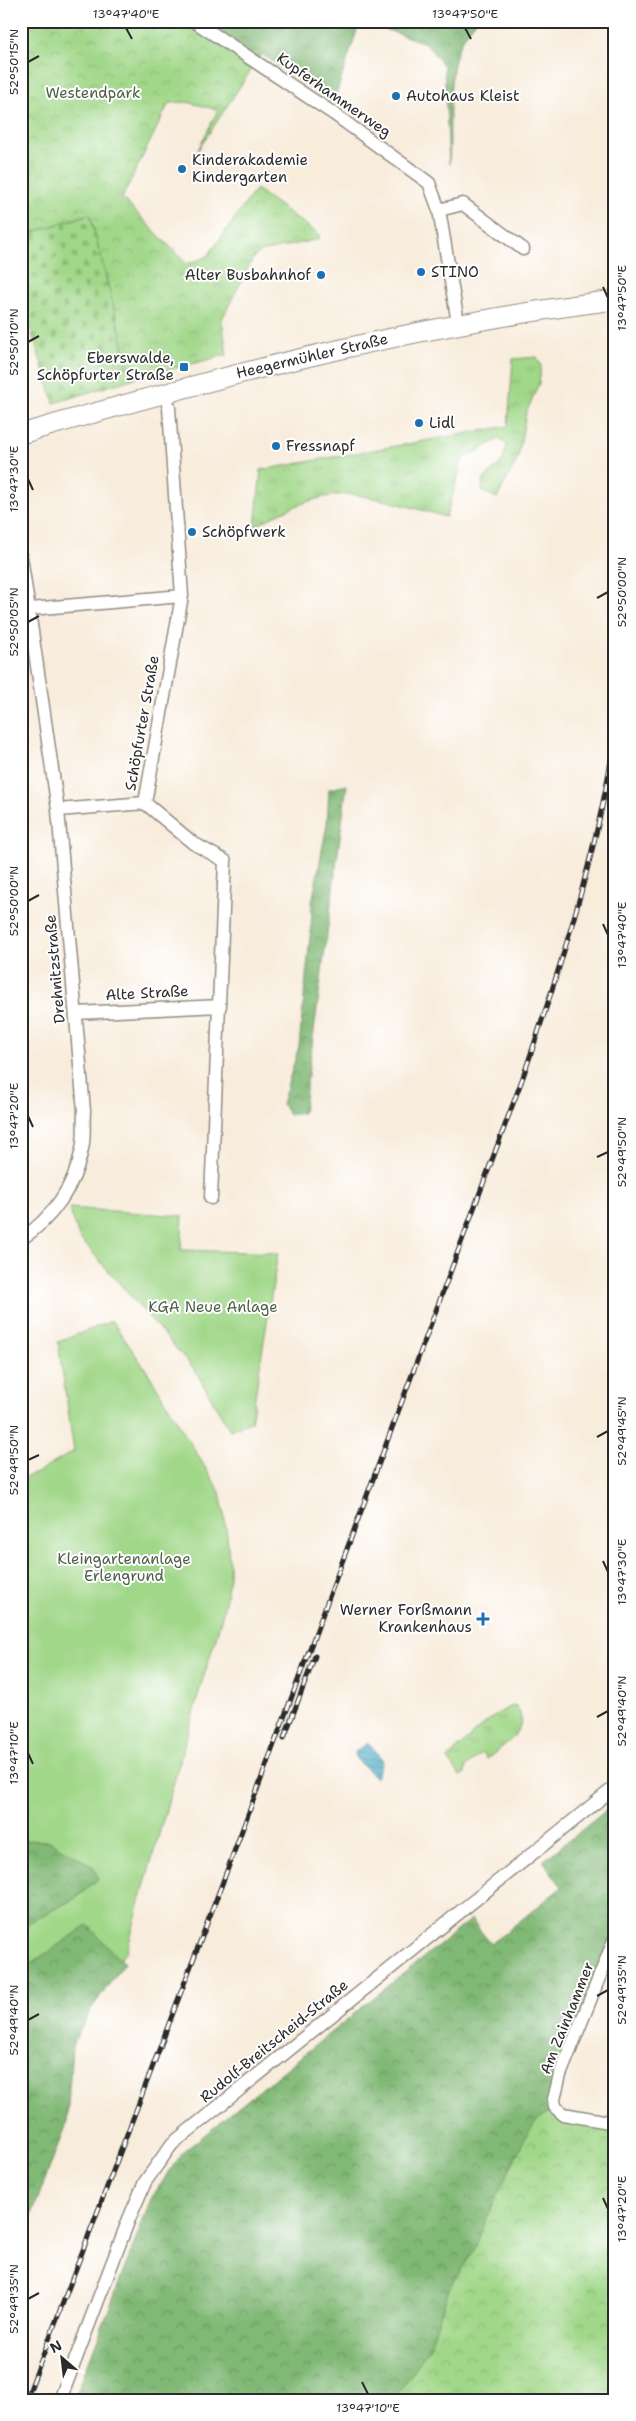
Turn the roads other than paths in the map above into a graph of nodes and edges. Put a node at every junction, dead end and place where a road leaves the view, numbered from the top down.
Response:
1 (194, 21) edge
2 (439, 210) junction
3 (523, 249) dead end
4 (612, 300) edge
5 (458, 323) junction
6 (164, 393) junction
7 (21, 434) edge
8 (21, 556) edge
9 (182, 596) junction
10 (30, 609) junction
11 (144, 803) junction
12 (58, 810) junction
13 (220, 1006) junction
14 (76, 1013) junction
15 (211, 1198) dead end
16 (21, 1239) edge
17 (615, 1787) edge
18 (615, 1938) edge
19 (615, 2123) edge
20 (60, 2400) edge

1 - 2 street, Kupferhammerweg
2 - 3 street
2 - 5 street, Kupferhammerweg
4 - 5 main road, Heegermühler Straße
5 - 6 main road, Heegermühler Straße
6 - 7 main road, Heegermühler Straße
6 - 9 street, Schöpfurter Straße
8 - 10 street, Drehnitzstraße
9 - 10 street
9 - 11 street, Schöpfurter Straße
10 - 12 street, Drehnitzstraße
11 - 12 street
11 - 13 street, Schöpfurter Straße
12 - 14 street, Drehnitzstraße
13 - 14 street, Alte Straße
13 - 15 street, Schöpfurter Straße
14 - 16 street, Drehnitzstraße
17 - 20 street, Rudolf-Breitscheid-Straße
18 - 19 street, Am Zainhammer

